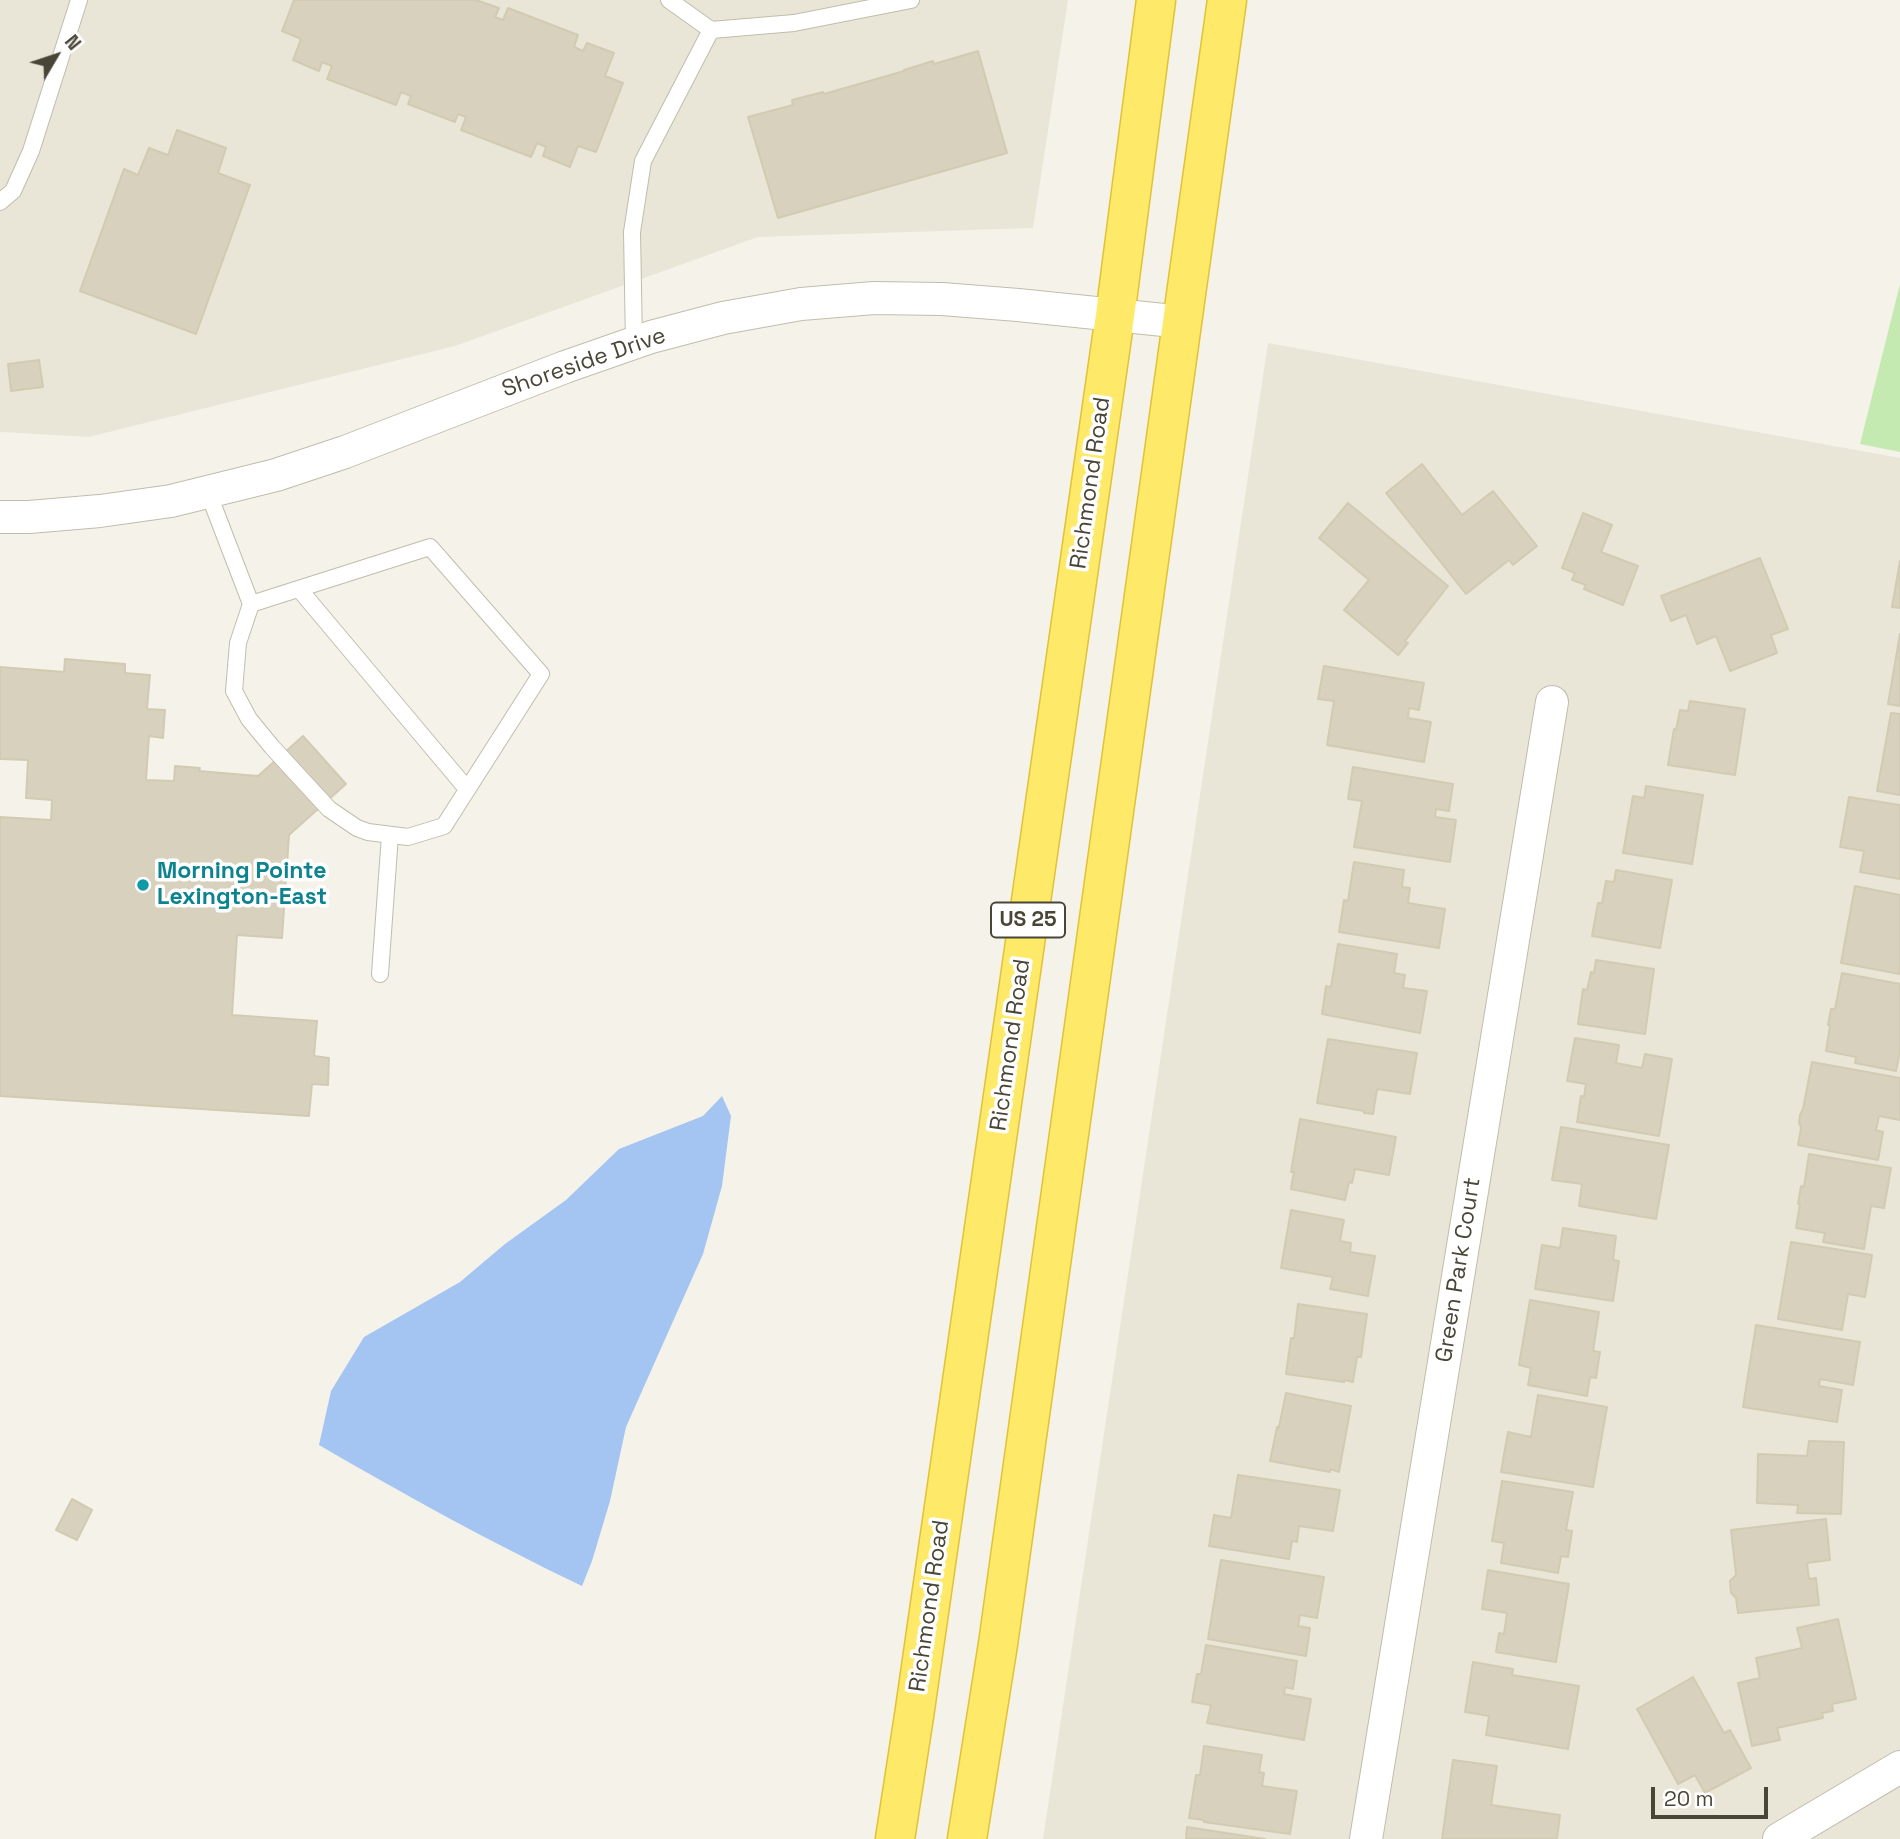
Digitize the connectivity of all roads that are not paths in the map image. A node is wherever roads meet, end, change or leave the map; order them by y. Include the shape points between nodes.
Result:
1 (79, 0) edge
2 (669, 0) edge
3 (911, 0) edge
4 (1157, 0) edge
5 (1227, 0) edge
6 (711, 30) junction
7 (0, 202) edge
8 (1115, 316) junction
9 (1183, 322) junction
10 (634, 343) junction
11 (208, 492) junction
12 (0, 517) edge
13 (299, 589) junction
14 (251, 604) junction
15 (1552, 702) dead end
16 (467, 789) junction
17 (390, 835) junction
18 (380, 974) dead end
19 (1900, 1767) edge
20 (895, 1839) edge
21 (967, 1839) edge
22 (1366, 1839) edge
23 (1779, 1839) edge

1 - 7 lane via 31,152 13,191
2 - 6 lane
3 - 6 lane via 794,23
4 - 8 highway, Richmond Road / US 25
5 - 9 highway, US 25
6 - 10 lane via 643,161 632,232
8 - 9 street, Shoreside Drive
8 - 10 street, Shoreside Drive via 942,299 874,298 802,304 723,318
8 - 20 highway, Richmond Road / US 25
9 - 21 highway, US 25
10 - 11 street, Shoreside Drive via 345,452
11 - 12 street, Shoreside Drive via 100,511
11 - 14 lane
13 - 14 lane
13 - 16 lane
13 - 16 lane via 430,547 541,674
14 - 17 lane via 238,643 234,691 249,719 329,809 357,828
15 - 22 street, Green Park Court
16 - 17 lane via 444,826 408,837
17 - 18 lane
19 - 23 street

